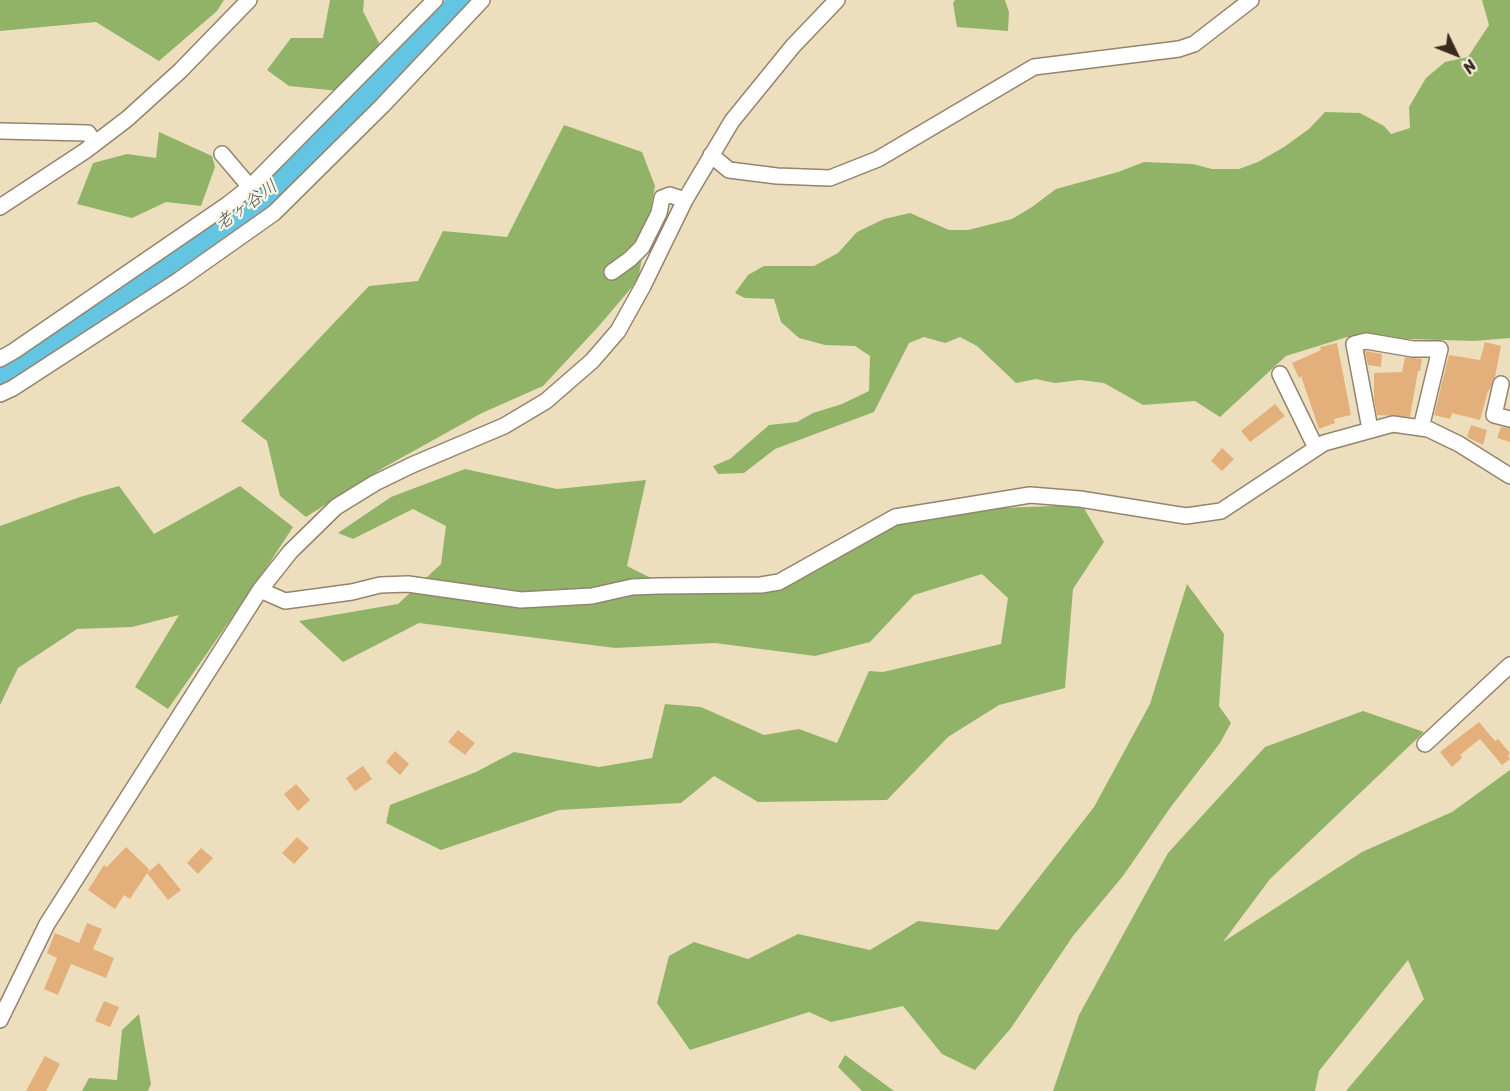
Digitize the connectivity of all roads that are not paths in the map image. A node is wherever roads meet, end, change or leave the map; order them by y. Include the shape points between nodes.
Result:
1 (249, 0) edge
2 (435, 0) edge
3 (482, 0) edge
4 (837, 0) edge
5 (1251, 0) edge
6 (0, 131) edge
7 (95, 143) junction
8 (222, 154) dead end
9 (711, 154) junction
10 (250, 188) junction
11 (685, 200) junction
12 (0, 207) edge
13 (612, 272) dead end
14 (0, 359) edge
15 (1280, 374) dead end
16 (1501, 384) dead end
17 (0, 394) edge
18 (1510, 419) edge
19 (1421, 428) junction
20 (1370, 429) junction
21 (1316, 448) junction
22 (1510, 476) edge
23 (260, 590) junction
24 (1510, 665) edge
25 (1425, 744) dead end
26 (0, 1020) edge

1 - 7 street via 180,71
2 - 10 street
3 - 17 street via 274,213 179,280
4 - 9 street via 793,46 732,121
5 - 9 street via 1194,44 1179,50 1034,67 878,159 830,178 729,170
6 - 7 street via 88,133
7 - 12 street
8 - 10 street
9 - 11 street
10 - 14 street
11 - 13 street via 670,195 662,198 642,247
11 - 23 street via 618,331 592,362 546,401 504,426 402,469 336,507 290,552
15 - 21 street
16 - 18 street via 1494,415
19 - 20 street via 1393,424
19 - 20 street via 1440,349 1366,341 1354,344
19 - 22 street via 1459,444
20 - 21 street
21 - 23 street via 1221,511 1186,516 1030,495 896,518 779,582 761,585 632,587 592,596 521,600 408,584 285,601
23 - 26 street via 47,924
24 - 25 street

